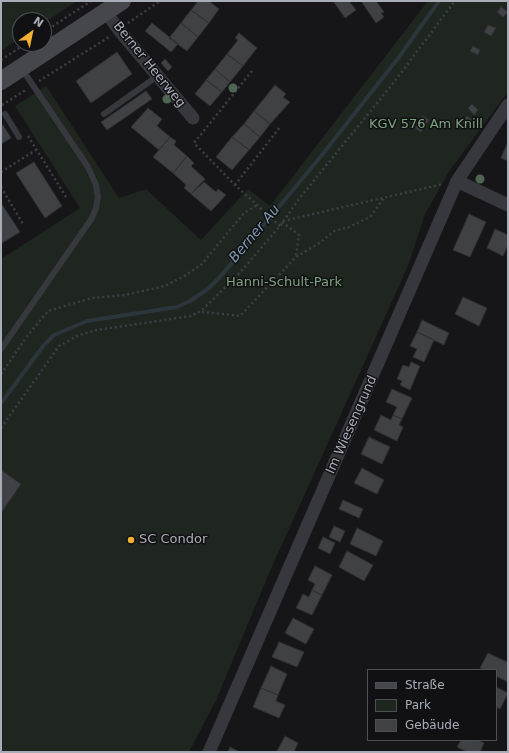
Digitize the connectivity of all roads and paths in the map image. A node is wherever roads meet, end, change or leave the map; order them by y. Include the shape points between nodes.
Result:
1 (91, 1) edge
2 (122, 1) edge
3 (160, 1) edge
4 (455, 1) edge
5 (106, 12) junction
6 (52, 27) edge
7 (123, 27) dead end
8 (113, 34) dead end
9 (13, 52) edge
10 (1, 60) edge
11 (22, 68) junction
12 (252, 71) dead end
13 (159, 75) junction
14 (1, 81) edge
15 (33, 85) junction
16 (8, 102) junction
17 (508, 105) edge
18 (1, 106) edge
19 (10, 107) dead end
20 (5, 114) dead end
21 (104, 114) dead end
22 (193, 118) dead end
23 (280, 127) dead end
24 (25, 131) dead end
25 (19, 137) dead end
26 (36, 150) junction
27 (1, 172) edge
28 (457, 181) junction
29 (235, 185) junction
30 (1, 187) edge
31 (66, 197) dead end
32 (385, 197) junction
33 (257, 205) junction
34 (508, 205) edge
35 (282, 221) junction
36 (23, 224) dead end
37 (280, 226) junction
38 (296, 257) junction
39 (201, 311) junction
40 (1, 349) edge
41 (1, 374) edge
42 (1, 428) edge
43 (209, 752) edge

1 - 6 path
2 - 5 main road, Berner Heerweg
3 - 7 path
4 - 35 path via 395,81
5 - 11 main road, Berner Heerweg
5 - 13 street, Berner Heerweg
8 - 15 path
9 - 10 path
11 - 14 main road, Berner Heerweg
11 - 15 lane
12 - 29 path via 194,143
13 - 21 lane
13 - 22 street, Berner Heerweg
15 - 16 path
15 - 40 lane via 88,167 98,197 92,218
16 - 18 path
16 - 19 path
17 - 28 street, Im Wiesengrund
20 - 25 lane
23 - 29 path
24 - 26 path
26 - 27 path
26 - 31 path
28 - 32 path
28 - 34 street
28 - 43 street, Im Wiesengrund
29 - 33 path
30 - 36 path
32 - 35 path
32 - 38 path via 370,217 334,231
33 - 37 path
33 - 41 path via 244,214 202,264 165,286 125,295 92,298 48,312 28,335
35 - 37 path
35 - 38 path via 299,235
37 - 39 path via 236,277
38 - 39 path via 240,316
39 - 42 path via 191,316 97,330 79,335 59,346

